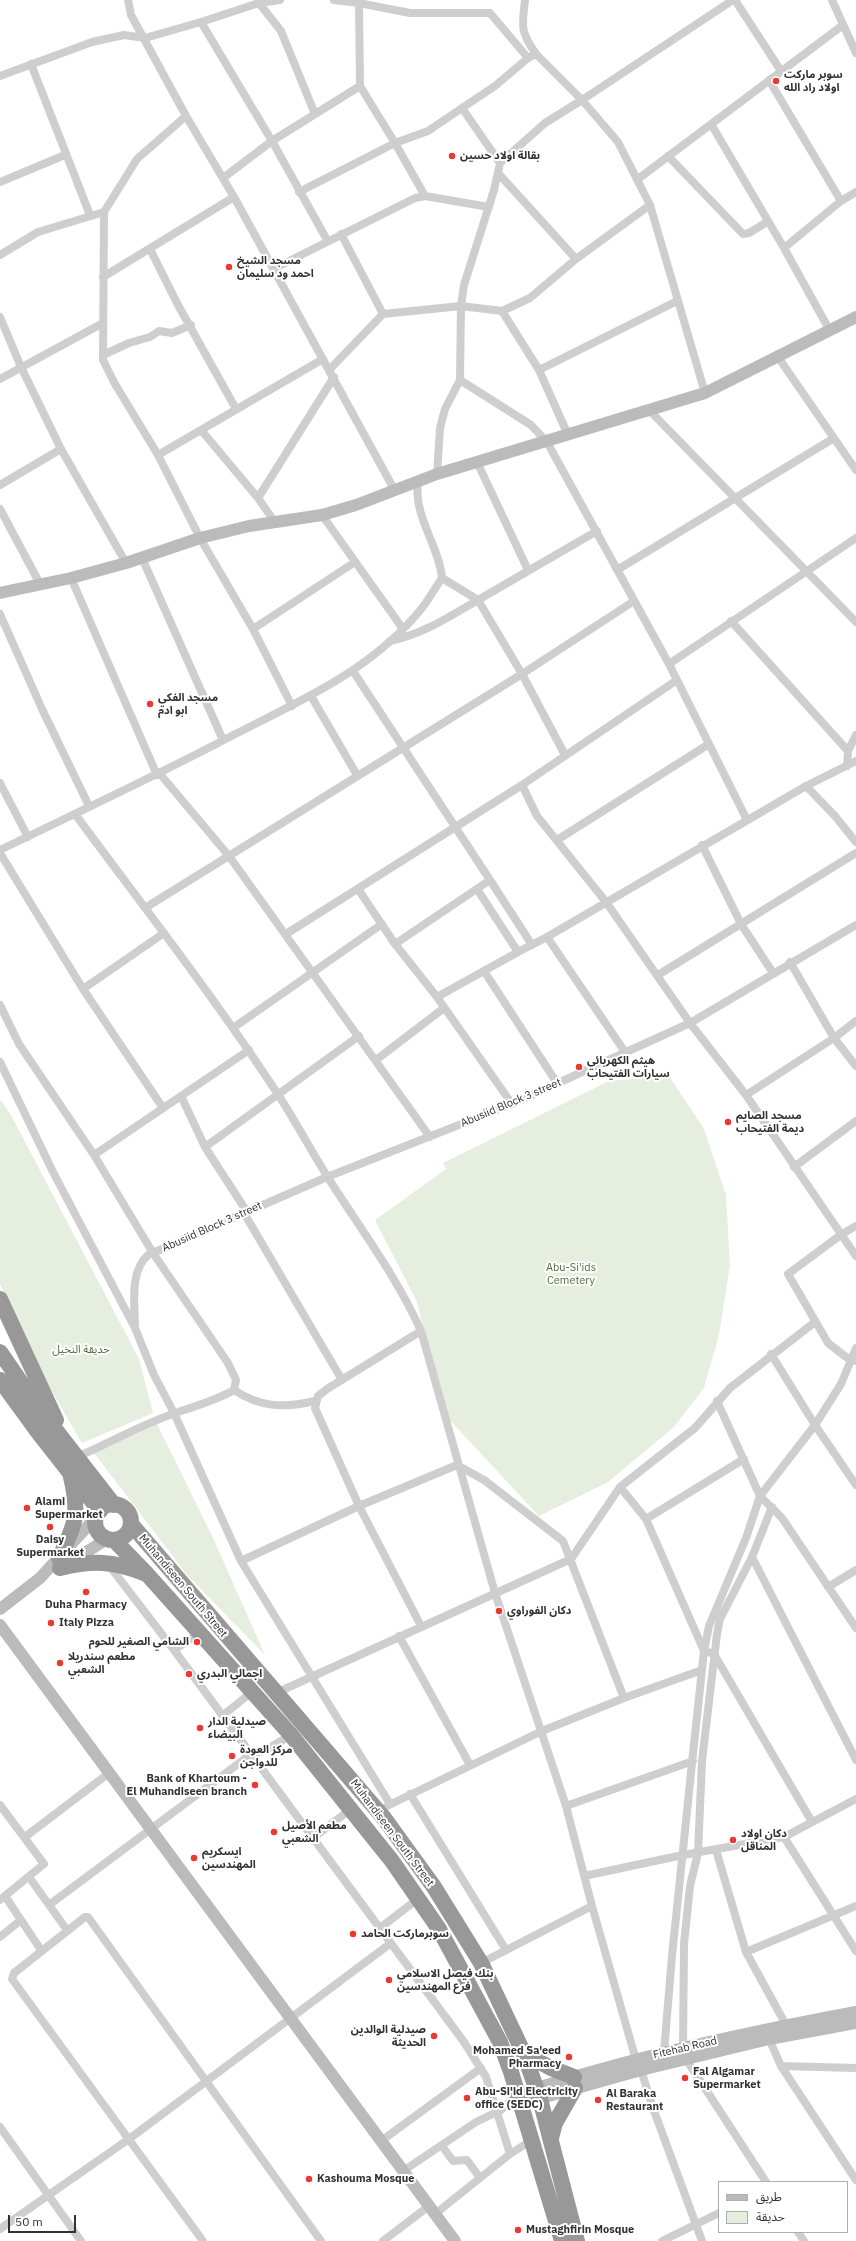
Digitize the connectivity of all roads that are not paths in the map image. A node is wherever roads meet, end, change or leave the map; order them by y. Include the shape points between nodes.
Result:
1 (128, 0) edge
2 (280, 0) edge
3 (334, 0) edge
4 (525, 0) edge
5 (832, 0) edge
6 (731, 1) edge
7 (258, 3) junction
8 (359, 3) junction
9 (200, 22) junction
10 (843, 25) junction
11 (145, 38) junction
12 (856, 53) edge
13 (536, 54) junction
14 (528, 58) junction
15 (31, 64) junction
16 (782, 71) junction
17 (0, 76) edge
18 (769, 80) junction
19 (360, 86) junction
20 (582, 100) junction
21 (462, 108) junction
22 (315, 114) junction
23 (186, 116) junction
24 (711, 124) junction
25 (272, 141) junction
26 (395, 143) junction
27 (65, 155) junction
28 (668, 156) junction
29 (500, 163) junction
30 (498, 173) junction
31 (223, 178) junction
32 (638, 179) junction
33 (0, 182) edge
34 (300, 192) junction
35 (856, 192) edge
36 (425, 196) junction
37 (234, 197) junction
38 (841, 201) junction
39 (650, 205) junction
40 (488, 207) junction
41 (104, 212) junction
42 (90, 215) junction
43 (767, 222) junction
44 (341, 234) junction
45 (327, 240) junction
46 (784, 248) junction
47 (150, 249) junction
48 (0, 255) edge
49 (576, 259) junction
50 (273, 269) junction
51 (103, 278) junction
52 (677, 300) junction
53 (461, 306) junction
54 (502, 311) junction
55 (383, 314) junction
56 (0, 317) edge
57 (855, 319) edge
58 (103, 323) junction
59 (191, 325) junction
60 (830, 331) junction
61 (103, 355) junction
62 (778, 357) junction
63 (323, 359) junction
64 (21, 367) junction
65 (329, 370) junction
66 (539, 370) junction
67 (334, 377) junction
68 (0, 380) edge
69 (460, 380) junction
70 (705, 393) junction
71 (236, 409) junction
72 (649, 410) junction
73 (201, 430) junction
74 (568, 435) junction
75 (834, 438) junction
76 (546, 442) junction
77 (61, 449) junction
78 (158, 455) junction
79 (477, 462) junction
80 (856, 470) edge
81 (437, 474) junction
82 (418, 482) junction
83 (0, 485) edge
84 (395, 490) junction
85 (258, 498) junction
86 (735, 498) junction
87 (0, 509) edge
88 (322, 514) junction
89 (274, 521) junction
90 (596, 531) junction
91 (200, 538) junction
92 (856, 538) edge
93 (142, 558) junction
94 (356, 562) junction
95 (126, 563) junction
96 (528, 570) junction
97 (617, 570) junction
98 (807, 571) junction
99 (72, 578) junction
100 (442, 578) junction
101 (40, 584) junction
102 (0, 593) edge
103 (478, 600) junction
104 (634, 601) junction
105 (0, 614) edge
106 (731, 621) junction
107 (856, 622) edge
108 (403, 629) junction
109 (253, 630) junction
110 (390, 641) junction
111 (669, 664) junction
112 (353, 671) junction
113 (522, 674) junction
114 (677, 680) junction
115 (310, 696) junction
116 (292, 706) junction
117 (856, 735) edge
118 (223, 740) junction
119 (709, 744) junction
120 (404, 747) junction
121 (848, 751) junction
122 (565, 755) junction
123 (856, 761) edge
124 (847, 766) junction
125 (158, 774) junction
126 (357, 775) junction
127 (0, 783) edge
128 (522, 785) junction
129 (806, 786) junction
130 (89, 806) junction
131 (75, 814) junction
132 (747, 820) junction
133 (456, 828) junction
134 (28, 837) junction
135 (557, 840) junction
136 (856, 842) edge
137 (702, 845) junction
138 (0, 852) edge
139 (856, 853) edge
140 (229, 856) junction
141 (490, 880) junction
142 (358, 889) junction
143 (477, 889) junction
144 (606, 902) junction
145 (145, 908) junction
146 (382, 924) junction
147 (741, 924) junction
148 (856, 925) edge
149 (164, 933) junction
150 (286, 934) junction
151 (547, 937) junction
152 (395, 944) junction
153 (532, 945) junction
154 (518, 952) junction
155 (790, 962) junction
156 (484, 971) junction
157 (314, 972) junction
158 (773, 973) junction
159 (658, 975) junction
160 (83, 989) junction
161 (437, 997) junction
162 (0, 1005) edge
163 (444, 1008) junction
164 (856, 1021) edge
165 (690, 1023) junction
166 (233, 1028) junction
167 (359, 1036) junction
168 (834, 1038) junction
169 (248, 1050) junction
170 (625, 1052) junction
171 (376, 1060) junction
172 (0, 1062) edge
173 (856, 1066) edge
174 (557, 1083) junction
175 (278, 1094) junction
176 (746, 1095) junction
177 (181, 1096) junction
178 (512, 1104) junction
179 (163, 1108) junction
180 (856, 1121) edge
181 (430, 1137) junction
182 (205, 1147) junction
183 (94, 1155) junction
184 (794, 1167) junction
185 (327, 1176) junction
186 (246, 1212) junction
187 (856, 1226) edge
188 (842, 1234) junction
189 (153, 1253) junction
190 (856, 1256) edge
191 (0, 1299) edge
192 (815, 1322) junction
193 (135, 1328) junction
194 (421, 1331) junction
195 (856, 1348) edge
196 (0, 1352) edge
197 (771, 1354) junction
198 (854, 1360) edge
199 (0, 1380) edge
200 (342, 1380) junction
201 (234, 1390) junction
202 (315, 1401) junction
203 (717, 1401) junction
204 (174, 1413) junction
205 (815, 1425) junction
206 (64, 1442) junction
207 (77, 1458) junction
208 (744, 1459) junction
209 (457, 1465) junction
210 (70, 1473) junction
211 (856, 1485) edge
212 (620, 1487) junction
213 (760, 1496) junction
214 (359, 1506) junction
215 (772, 1507) junction
216 (104, 1511) junction
217 (646, 1519) junction
218 (131, 1524) junction
219 (110, 1539) junction
220 (752, 1557) junction
221 (571, 1559) junction
222 (241, 1561) junction
223 (106, 1562) junction
224 (59, 1563) junction
225 (856, 1570) edge
226 (146, 1574) junction
227 (828, 1587) junction
228 (495, 1593) junction
229 (0, 1609) edge
230 (0, 1625) edge
231 (421, 1626) junction
232 (856, 1628) edge
233 (200, 1633) junction
234 (400, 1636) junction
235 (174, 1650) junction
236 (704, 1652) junction
237 (714, 1654) junction
238 (702, 1670) junction
239 (312, 1678) junction
240 (252, 1692) junction
241 (276, 1693) junction
242 (624, 1698) junction
243 (222, 1716) junction
244 (542, 1731) junction
245 (291, 1735) junction
246 (250, 1755) junction
247 (856, 1760) edge
248 (693, 1761) junction
249 (470, 1765) junction
250 (109, 1773) junction
251 (348, 1775) junction
252 (334, 1787) junction
253 (410, 1794) junction
254 (856, 1799) edge
255 (0, 1805) edge
256 (566, 1806) junction
257 (384, 1808) junction
258 (351, 1809) junction
259 (812, 1822) junction
260 (686, 1825) junction
261 (698, 1826) junction
262 (151, 1830) junction
263 (25, 1837) junction
264 (784, 1837) junction
265 (313, 1838) junction
266 (716, 1850) junction
267 (698, 1853) junction
268 (683, 1855) junction
269 (584, 1876) junction
270 (29, 1877) junction
271 (3, 1898) edge
272 (419, 1898) junction
273 (49, 1905) junction
274 (592, 1906) junction
275 (856, 1906) edge
276 (833, 1917) junction
277 (21, 1920) junction
278 (380, 1928) junction
279 (67, 1930) junction
280 (0, 1937) edge
281 (391, 1943) junction
282 (41, 1950) junction
283 (506, 1950) junction
284 (856, 1951) edge
285 (746, 1952) junction
286 (481, 1963) junction
287 (671, 1970) junction
288 (683, 1970) junction
289 (856, 2012) edge
290 (289, 2018) junction
291 (856, 2023) edge
292 (786, 2025) junction
293 (769, 2039) junction
294 (664, 2052) junction
295 (684, 2053) junction
296 (524, 2054) junction
297 (639, 2065) junction
298 (780, 2066) junction
299 (480, 2068) junction
300 (856, 2068) edge
301 (205, 2081) junction
302 (574, 2082) junction
303 (539, 2093) junction
304 (516, 2101) junction
305 (498, 2112) junction
306 (0, 2127) edge
307 (129, 2139) junction
308 (532, 2140) junction
309 (551, 2140) junction
310 (381, 2141) junction
311 (442, 2146) junction
312 (510, 2154) junction
313 (403, 2171) junction
314 (480, 2178) junction
315 (856, 2180) edge
316 (765, 2181) edge
317 (48, 2195) junction
318 (432, 2210) junction
319 (718, 2214) edge
320 (695, 2225) junction
321 (0, 2229) edge
322 (81, 2241) edge
323 (203, 2241) edge
324 (321, 2241) edge
325 (383, 2241) edge
326 (455, 2241) edge
327 (562, 2241) edge
328 (576, 2241) edge
329 (662, 2241) edge
330 (702, 2241) edge

1 - 11 street via 131,15
2 - 7 street
3 - 8 street
4 - 13 street via 522,28 525,38
5 - 10 street
6 - 16 street
6 - 20 street
7 - 9 street
7 - 22 street via 281,31
8 - 14 street via 410,13 490,12
8 - 19 street
9 - 11 street
9 - 25 street
10 - 12 street
10 - 16 street
11 - 15 street via 112,36
11 - 23 street
13 - 14 street
13 - 20 street
14 - 21 street via 495,86
15 - 17 street
15 - 27 street
16 - 18 street
18 - 24 street
18 - 38 street
19 - 22 street
19 - 26 street
20 - 29 street via 545,123
20 - 32 street via 618,142
21 - 26 street via 428,131
21 - 29 street
22 - 25 street
23 - 31 street
23 - 41 street via 137,159
24 - 28 street
24 - 43 street
25 - 31 street
25 - 34 street
26 - 34 street
26 - 36 street
27 - 33 street
27 - 42 street
28 - 32 street
28 - 43 street via 743,234
29 - 30 street
30 - 40 street
30 - 49 street
31 - 37 street
32 - 39 street
34 - 45 street
35 - 38 street
36 - 40 street
36 - 44 street via 415,198
37 - 47 street
37 - 50 street
38 - 46 street
39 - 49 street
39 - 52 street
40 - 53 street via 464,285
41 - 42 street
41 - 51 street
42 - 48 street via 38,232
43 - 46 street
44 - 45 street
44 - 55 street
45 - 50 street
46 - 60 street
47 - 51 street
47 - 59 street
49 - 54 street via 530,298
50 - 63 street
51 - 58 street
52 - 66 street
52 - 70 street
53 - 54 street
53 - 55 street
53 - 69 street
54 - 66 street
55 - 65 street
56 - 64 street
57 - 60 street
58 - 61 street
58 - 64 street
59 - 61 street via 172,333 159,331
59 - 71 street
60 - 62 street
61 - 78 street via 104,364 115,384
62 - 70 street
62 - 75 street
63 - 65 street
63 - 71 street
64 - 68 street
64 - 77 street
65 - 67 street
66 - 74 street
67 - 84 street
67 - 85 street
69 - 76 street via 531,425
69 - 81 street via 445,409 440,428
70 - 72 street
71 - 73 street
72 - 74 street
72 - 86 street
73 - 78 street
73 - 85 street
74 - 76 street
75 - 80 street
75 - 86 street
76 - 79 street
76 - 90 street
77 - 83 street
77 - 95 street
78 - 91 street
79 - 81 street
79 - 96 street
81 - 82 street
82 - 84 street
82 - 100 street via 418,502 423,522 440,562
84 - 88 street
85 - 89 street
86 - 97 street
86 - 98 street
87 - 101 street
88 - 89 street
88 - 94 street
89 - 91 street
90 - 96 street
90 - 97 street
91 - 93 street
91 - 109 street
92 - 98 street
93 - 95 street
93 - 118 street
94 - 108 street
94 - 109 street
95 - 99 street
96 - 103 street
97 - 104 street
98 - 106 street
98 - 107 street
99 - 101 street
99 - 125 street
100 - 103 street
100 - 108 street via 422,608
101 - 102 street
103 - 110 street via 413,636
103 - 113 street
104 - 111 street
104 - 113 street
105 - 130 street
106 - 111 street
106 - 121 street
108 - 110 street
109 - 116 street
110 - 112 street
111 - 114 street
112 - 115 street
112 - 120 street
113 - 120 street
113 - 122 street
114 - 119 street
114 - 122 street
115 - 116 street
115 - 126 street
116 - 118 street
117 - 121 street
118 - 125 street
119 - 132 street
119 - 135 street
120 - 126 street
120 - 133 street
121 - 124 street
122 - 128 street
123 - 124 street
124 - 129 street
125 - 130 street
125 - 140 street
126 - 140 street
127 - 134 street
128 - 133 street
128 - 135 street via 537,816
129 - 132 street
129 - 136 street
130 - 131 street
131 - 134 street
131 - 145 street
132 - 137 street
133 - 141 street
133 - 142 street
134 - 138 street
135 - 144 street
137 - 144 street
137 - 147 street
138 - 160 street
139 - 147 street
140 - 145 street
140 - 150 street
141 - 143 street
141 - 153 street
142 - 146 street
142 - 150 street
143 - 152 street
143 - 154 street
144 - 151 street
144 - 159 street
145 - 149 street
146 - 152 street
146 - 157 street
147 - 158 street
147 - 159 street
148 - 155 street, Abusiid Block 3 street
149 - 160 street
149 - 166 street
150 - 157 street
151 - 153 street
151 - 170 street
152 - 161 street
153 - 154 street
154 - 156 street
155 - 158 street, Abusiid Block 3 street
155 - 168 street
156 - 161 street
156 - 174 street
157 - 166 street
157 - 167 street
158 - 165 street, Abusiid Block 3 street
159 - 165 street
160 - 179 street
161 - 163 street
162 - 183 street via 19,1044
163 - 171 street
163 - 178 street
164 - 168 street
165 - 170 street, Abusiid Block 3 street
165 - 176 street
166 - 169 street
167 - 171 street
167 - 175 street
168 - 173 street
168 - 176 street
169 - 175 street
169 - 177 street
170 - 174 street, Abusiid Block 3 street
171 - 181 street
172 - 193 street via 52,1172
174 - 178 street, Abusiid Block 3 street
175 - 182 street
175 - 185 street
176 - 184 street
177 - 179 street
177 - 182 street
178 - 181 street, Abusiid Block 3 street
179 - 183 street
180 - 184 street
181 - 185 street, Abusiid Block 3 street
182 - 186 street
183 - 189 street
184 - 188 street
185 - 186 street, Abusiid Block 3 street
185 - 194 street via 402,1291
186 - 189 street, Abusiid Block 3 street
186 - 200 street
187 - 188 street
188 - 190 street
188 - 192 street via 788,1274
189 - 193 street, Abusiid Block 3 street via 142,1260 137,1270
189 - 201 street via 228,1363 236,1380
191 - 206 highway via 44,1392
192 - 197 street
192 - 198 street via 833,1348
193 - 204 street via 154,1375
194 - 200 street
194 - 209 street
195 - 198 street
196 - 206 highway
197 - 203 street
197 - 205 street
198 - 205 street
199 - 210 highway
200 - 202 street via 318,1396
201 - 202 street via 248,1399 276,1406 296,1406
201 - 204 street via 204,1405
202 - 214 street via 316,1415
203 - 208 street
203 - 212 street via 695,1428
204 - 207 street
204 - 222 street
205 - 211 street
205 - 213 street
206 - 207 highway
207 - 216 highway
208 - 213 street
208 - 217 street
209 - 214 street
209 - 221 street via 484,1480 551,1530 563,1541
209 - 228 street
210 - 216 highway
210 - 224 highway via 75,1490 76,1519
212 - 217 street
212 - 221 street
213 - 215 street
213 - 236 street via 733,1571 712,1618
214 - 222 street
214 - 231 street
215 - 220 street
215 - 227 street
216 - 218 highway via 120,1506 128,1513
216 - 219 highway via 97,1530
216 - 224 street
217 - 236 street
218 - 219 highway via 127,1533
218 - 241 highway, Muhandiseen South Street
219 - 224 street
219 - 226 highway, Muhandiseen South Street
220 - 237 street via 720,1619
220 - 247 street
221 - 228 street
221 - 242 street
222 - 239 street
223 - 224 highway
223 - 226 highway
223 - 235 street
224 - 229 street
225 - 227 street
226 - 233 highway, Muhandiseen South Street
227 - 232 street
228 - 231 street
228 - 244 street
230 - 250 street
231 - 234 street
233 - 235 street
233 - 240 highway, Muhandiseen South Street
234 - 239 street
234 - 249 street
235 - 243 street
236 - 237 street
236 - 238 street
237 - 259 street
237 - 261 street
238 - 242 street
238 - 248 street
239 - 241 street
239 - 257 street
240 - 243 street
240 - 245 highway, Muhandiseen South Street
241 - 251 highway, Muhandiseen South Street
242 - 244 street
243 - 246 street
244 - 249 street
244 - 256 street
245 - 246 street via 266,1750
245 - 252 highway, Muhandiseen South Street
246 - 262 street
246 - 265 street
248 - 256 street
248 - 260 street
249 - 253 street
250 - 262 street
250 - 263 street
251 - 252 highway
251 - 257 highway, Muhandiseen South Street
252 - 258 highway, Muhandiseen South Street
253 - 257 street
253 - 283 street
254 - 259 street
255 - 263 street
256 - 269 street
257 - 286 highway, Muhandiseen South Street
258 - 265 street
258 - 272 highway, Muhandiseen South Street
259 - 264 street
260 - 261 street
260 - 268 street
261 - 267 street
262 - 273 street
262 - 290 street
263 - 270 street via 44,1864
264 - 266 street
264 - 276 street
265 - 278 street
266 - 267 street
266 - 285 street
267 - 268 street
267 - 288 street via 686,1918
268 - 269 street
268 - 287 street
269 - 274 street
270 - 271 street
270 - 273 street
271 - 277 street
272 - 278 street
272 - 304 highway, Muhandiseen South Street via 467,1978 500,2042
273 - 279 street
274 - 283 street
274 - 297 street
275 - 276 street
276 - 284 street
276 - 285 street
277 - 280 street
277 - 282 street
278 - 281 street
279 - 282 street
279 - 301 street via 88,1917
281 - 290 street
281 - 299 street via 452,2024
282 - 307 street via 14,1973 12,1979
283 - 286 street
285 - 292 street
286 - 296 highway, Muhandiseen South Street
287 - 288 street
287 - 294 street
288 - 295 street
289 - 292 street, Fitehab Road
290 - 301 street
290 - 310 street
291 - 293 street, Fitehab Road
292 - 295 street, Fitehab Road
293 - 295 street, Fitehab Road
293 - 298 street
294 - 295 street, Fitehab Road
294 - 297 street, Fitehab Road
295 - 297 street, Fitehab Road
295 - 316 street
296 - 302 highway
296 - 303 highway, Muhandiseen South Street
297 - 302 street, Fitehab Road
297 - 320 street
298 - 300 street
298 - 315 street
299 - 305 street
299 - 310 street
301 - 307 street
301 - 324 street
302 - 303 street, Fitehab Road
302 - 309 highway via 555,2123
303 - 304 street, Fitehab Road
303 - 309 highway, Muhandiseen South Street
304 - 305 street
304 - 308 highway, Muhandiseen South Street
305 - 311 street via 476,2122
305 - 312 street
306 - 317 street
307 - 317 street
307 - 323 street
308 - 312 street
308 - 327 highway, Muhandiseen South Street
309 - 328 highway, Muhandiseen South Street
310 - 313 street
311 - 313 street
311 - 314 street via 453,2161 467,2160
312 - 314 street
313 - 318 street
314 - 318 street
317 - 321 street
317 - 322 street
318 - 325 street
318 - 326 street
319 - 320 street
320 - 329 street
320 - 330 street

